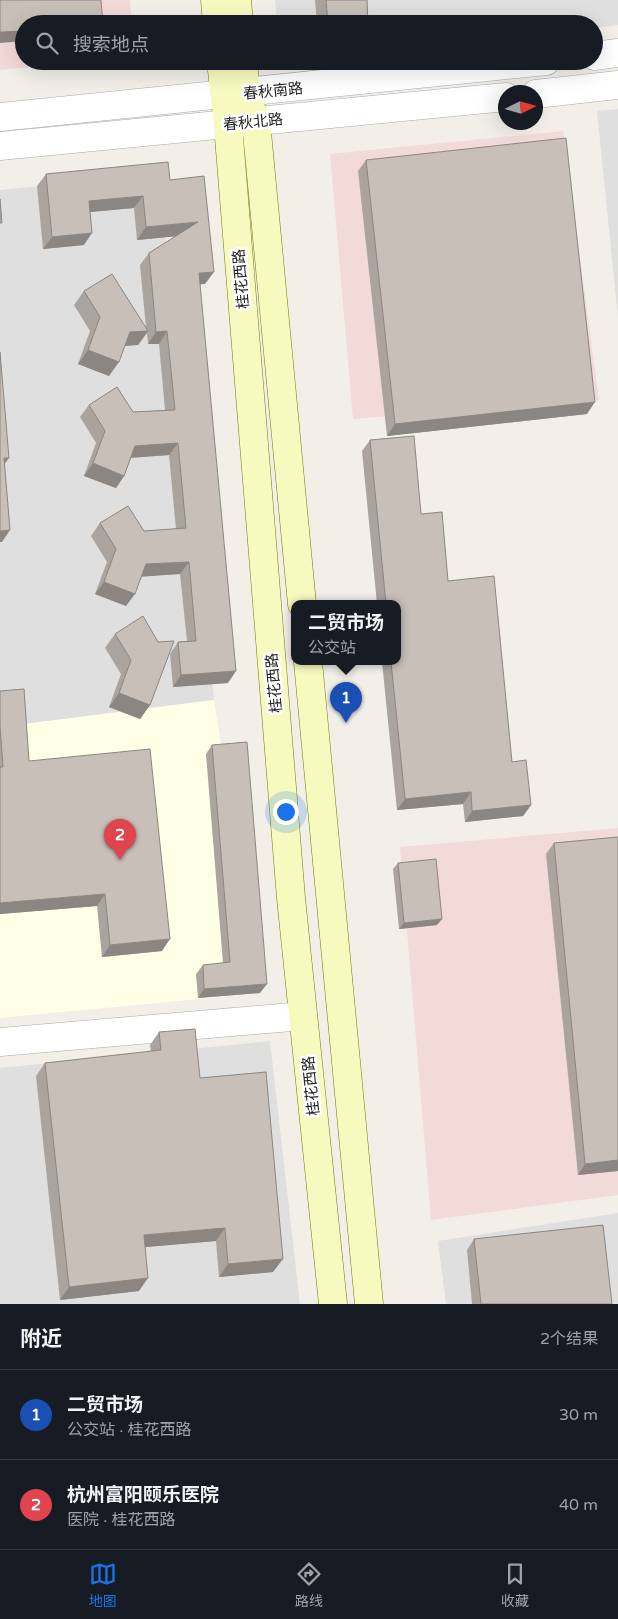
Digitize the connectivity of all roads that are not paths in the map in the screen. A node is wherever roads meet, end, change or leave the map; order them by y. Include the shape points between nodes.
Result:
1 (215, 0) edge
2 (237, 0) edge
3 (216, 15) edge
4 (239, 15) edge
5 (618, 53) edge
6 (603, 55) edge
7 (225, 70) edge
8 (241, 70) edge
9 (464, 70) edge
10 (618, 85) edge
11 (543, 93) edge
12 (236, 95) junction
13 (498, 98) edge
14 (0, 118) edge
15 (256, 122) junction
16 (228, 124) junction
17 (0, 146) edge
18 (302, 600) edge
19 (308, 665) edge
20 (304, 1016) junction
21 (0, 1042) edge
22 (333, 1304) edge
23 (370, 1304) edge

1 - 3 main road
2 - 4 main road
5 - 6 street
7 - 12 main road, 桂花西路
8 - 12 main road, 桂花西路
9 - 12 street, 春秋南路
10 - 11 street
12 - 14 street, 春秋南路
12 - 15 main road, 桂花西路
12 - 16 main road, 桂花西路
13 - 15 street, 春秋北路
15 - 16 street, 春秋北路
15 - 18 main road, 桂花西路
16 - 17 street, 春秋北路
16 - 20 main road, 桂花西路 via 291,898
19 - 23 main road
20 - 21 street
20 - 22 main road, 桂花西路

